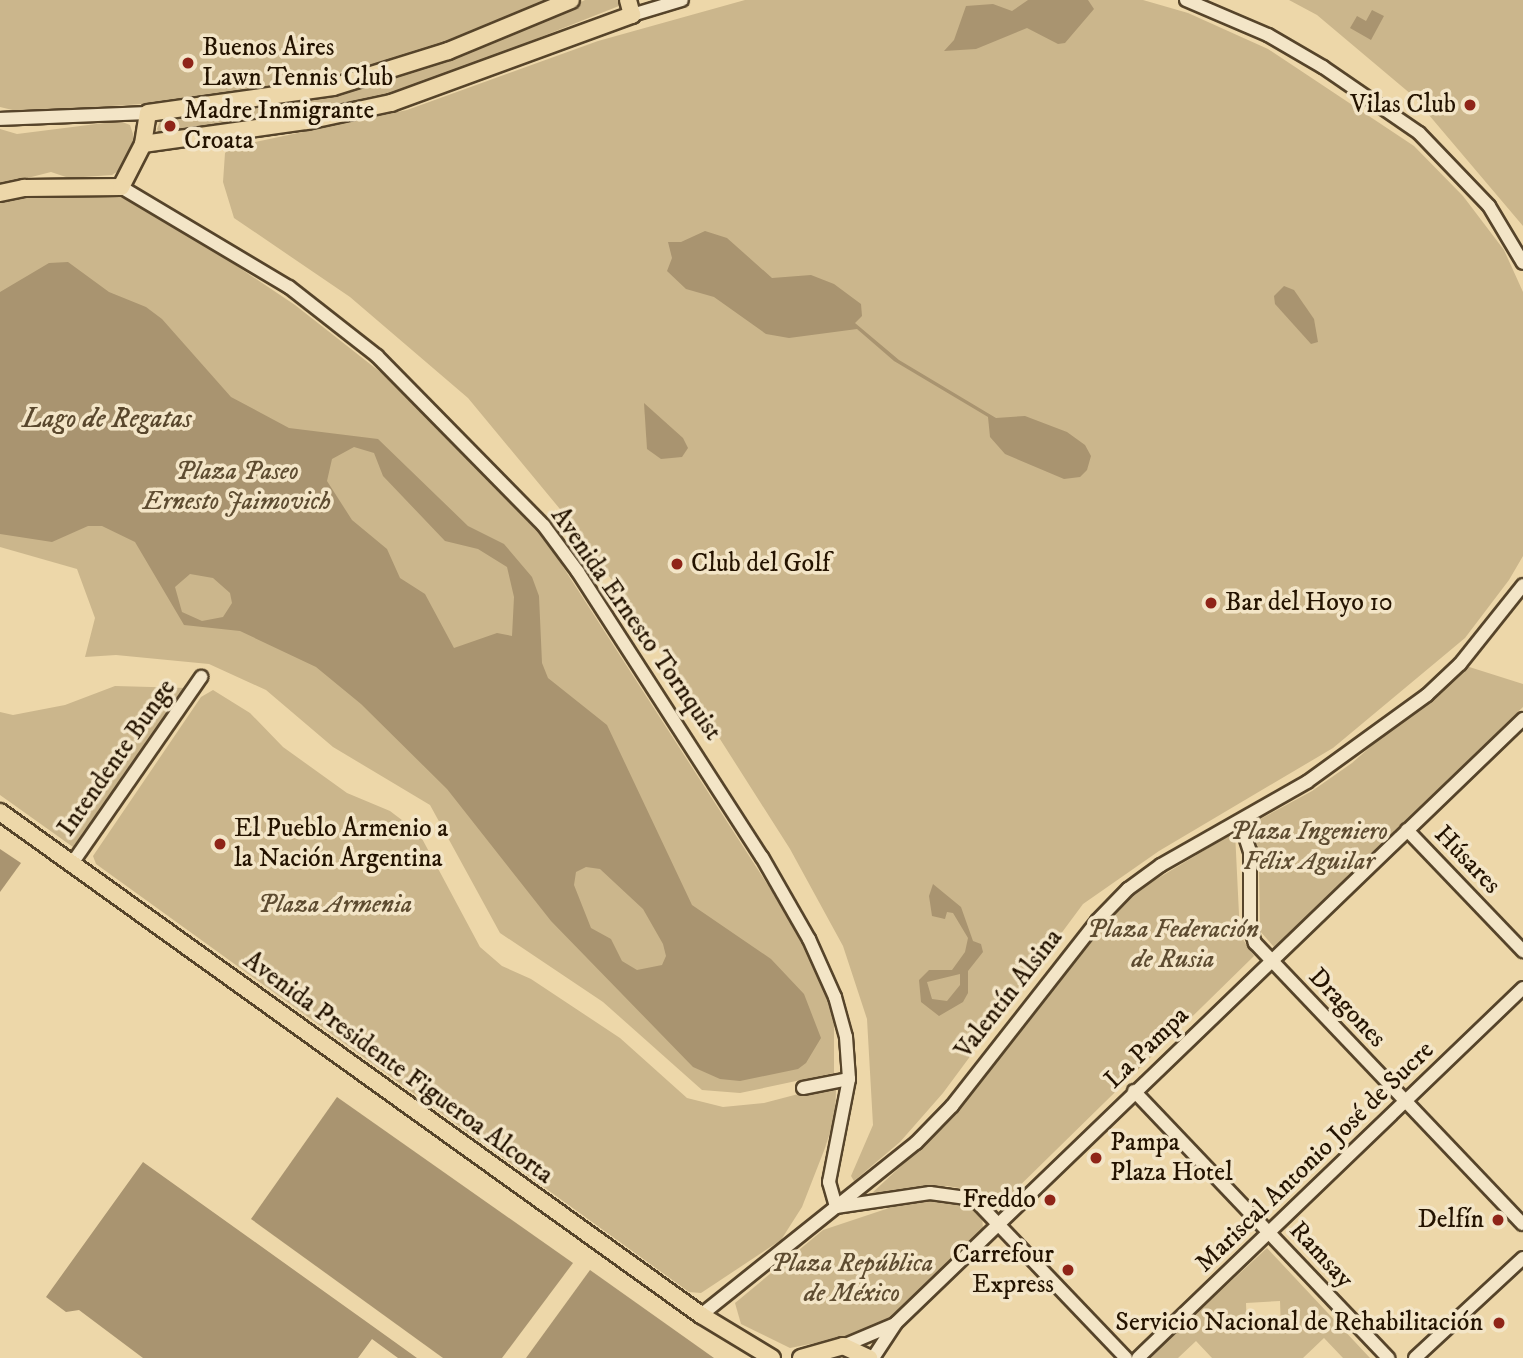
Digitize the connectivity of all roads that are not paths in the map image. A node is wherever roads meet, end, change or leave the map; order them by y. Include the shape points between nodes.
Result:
1 (571, 0) edge
2 (682, 0) edge
3 (1186, 0) edge
4 (630, 7) edge
5 (148, 113) junction
6 (0, 119) edge
7 (143, 144) junction
8 (121, 187) junction
9 (0, 193) edge
10 (1523, 263) edge
11 (1523, 585) edge
12 (201, 677) dead end
13 (1523, 719) edge
14 (0, 812) edge
15 (1240, 821) junction
16 (1407, 830) junction
17 (71, 865) junction
18 (1523, 951) edge
19 (1271, 961) junction
20 (1523, 988) edge
21 (849, 1079) junction
22 (803, 1088) dead end
23 (1134, 1091) junction
24 (1405, 1101) junction
25 (836, 1207) junction
26 (1002, 1224) junction
27 (1523, 1224) edge
28 (1269, 1232) junction
29 (1523, 1258) edge
30 (701, 1315) junction
31 (896, 1323) junction
32 (843, 1346) junction
33 (772, 1358) edge
34 (801, 1358) edge
35 (871, 1358) edge
36 (1126, 1358) edge
37 (1138, 1358) edge
38 (1388, 1358) edge
39 (1415, 1358) edge

1 - 5 main road via 448,51 333,87
2 - 4 street
3 - 10 street via 1323,66 1419,133 1489,206
4 - 7 main road via 391,103 318,119
5 - 6 street
5 - 7 main road
7 - 8 main road
8 - 9 main road via 24,188
8 - 21 street, Avenida Ernesto Tornquist via 289,287 346,331 436,414 544,526 696,750 809,939 842,1018
11 - 15 street, Valentín Alsina via 1469,653 1427,695 1307,782
12 - 17 street, Intendente Bunge
13 - 16 street, La Pampa
14 - 17 main road, Avenida Presidente Figueroa Alcorta
15 - 19 street, Dragones via 1250,851 1251,935
15 - 25 street, Valentín Alsina via 1128,889 1097,921 952,1106 916,1143
16 - 18 street, Húsares
16 - 19 street, La Pampa
17 - 30 main road, Avenida Presidente Figueroa Alcorta
19 - 23 street, La Pampa
19 - 24 street, Dragones
20 - 24 street, Mariscal Antonio José de Sucre
21 - 22 street
21 - 25 street, Avenida Ernesto Tornquist via 829,1182
23 - 26 street, La Pampa
23 - 28 street, Ramsay
24 - 27 street, Dragones
24 - 28 street, Mariscal Antonio José de Sucre
25 - 26 street via 930,1193 955,1194 983,1204
25 - 30 street, Valentín Alsina
26 - 31 street, La Pampa
26 - 36 street
28 - 37 street, Mariscal Antonio José de Sucre
28 - 38 street, Ramsay
29 - 39 street
30 - 33 main road, Avenida Presidente Figueroa Alcorta
31 - 32 street, La Pampa
31 - 35 street, La Pampa
32 - 34 main road
32 - 35 main road

